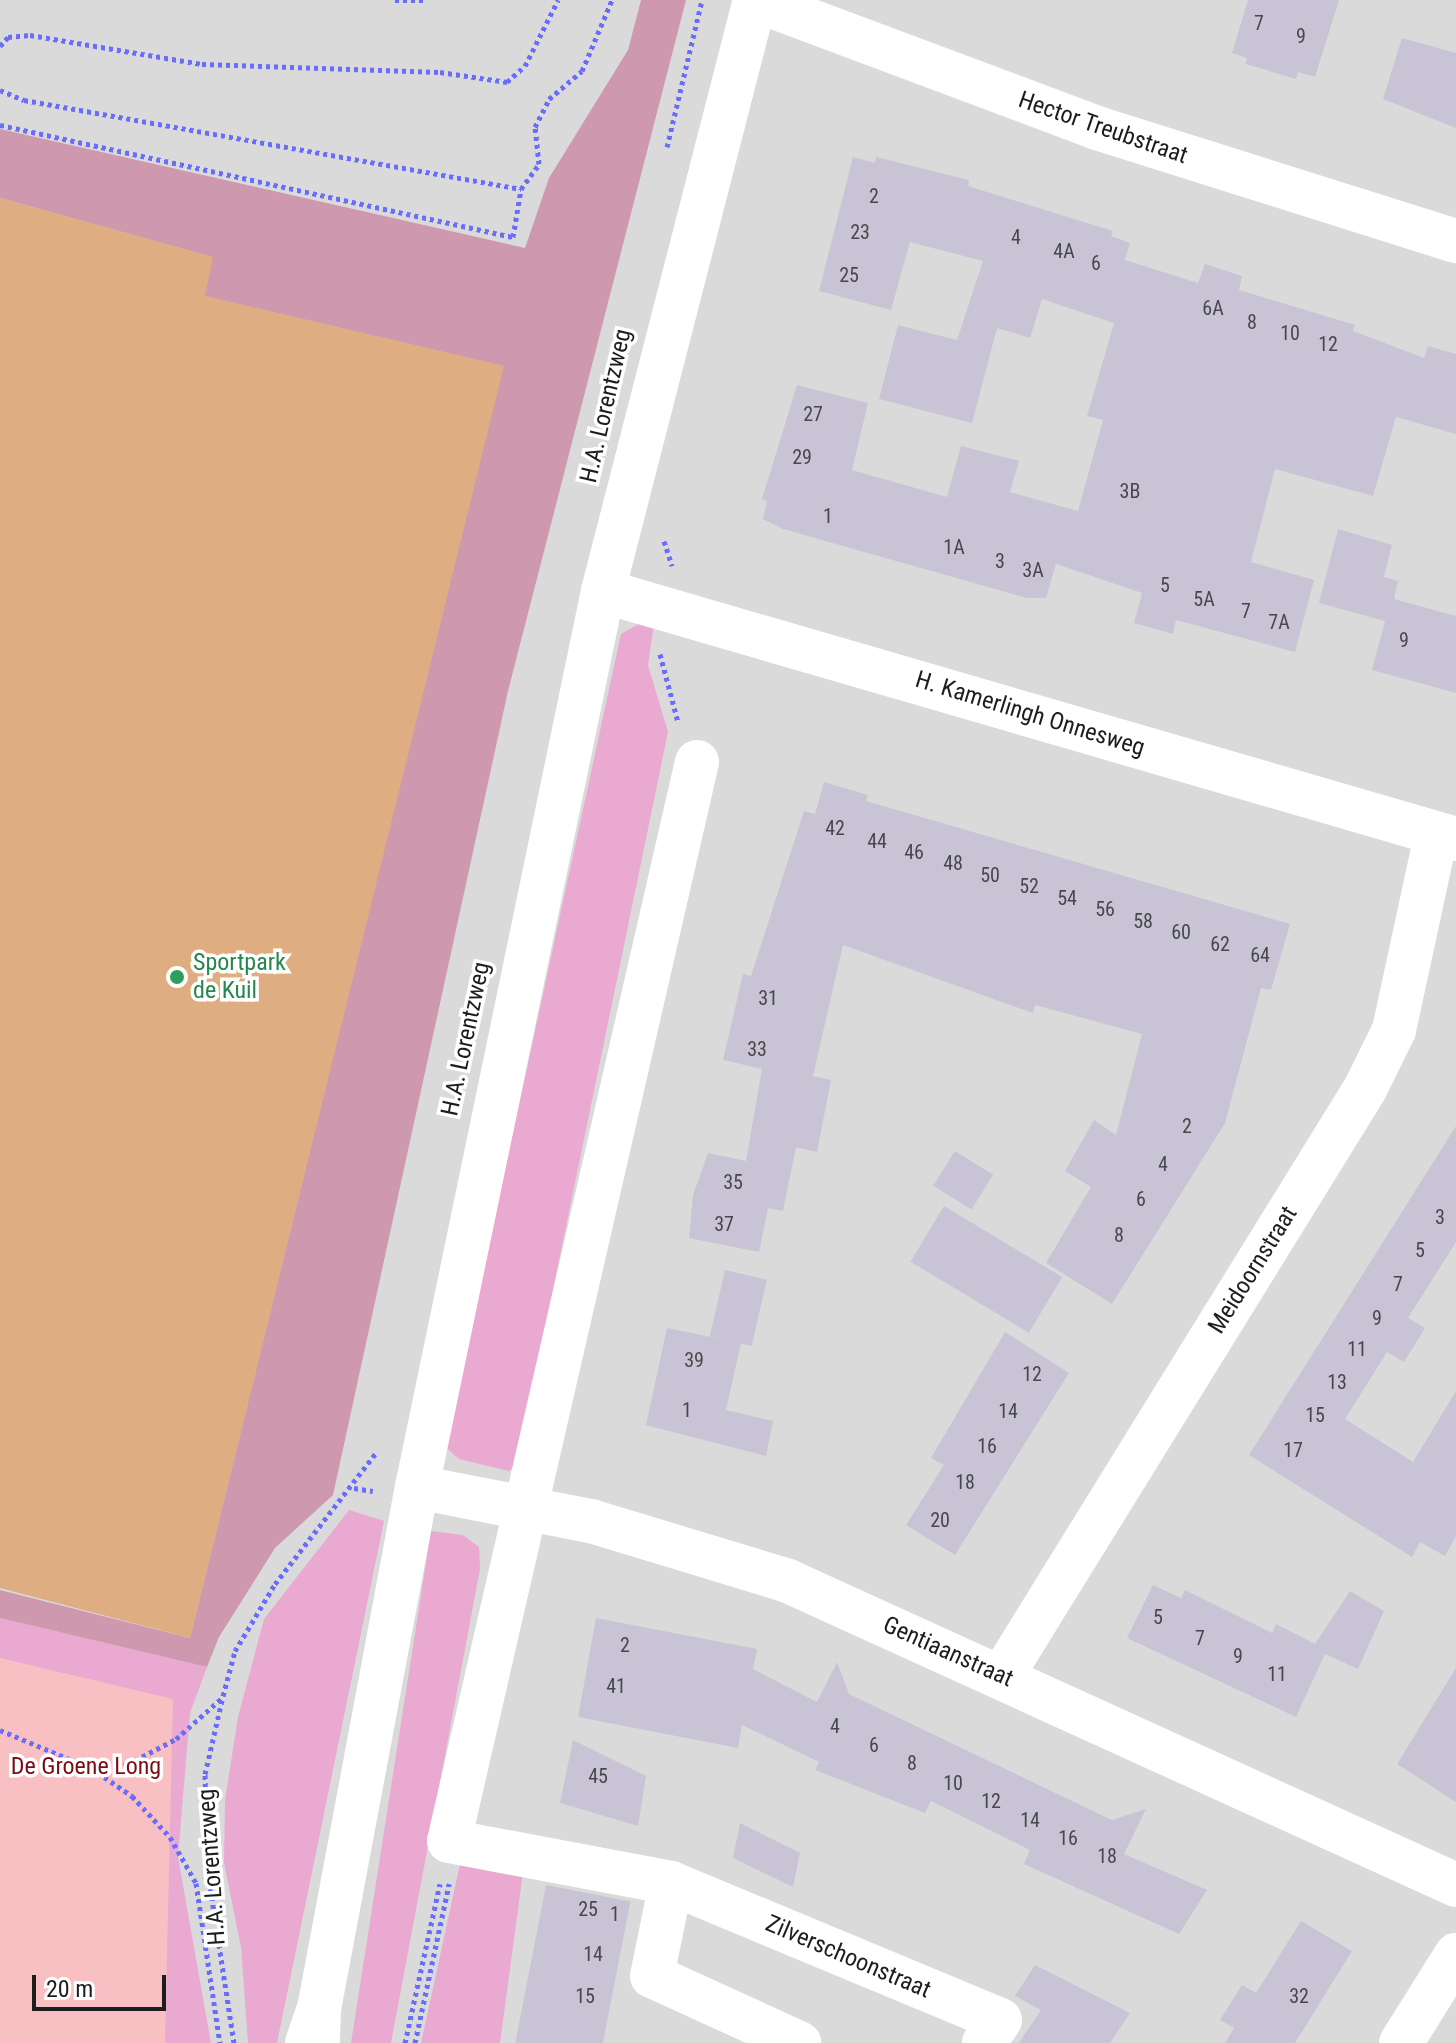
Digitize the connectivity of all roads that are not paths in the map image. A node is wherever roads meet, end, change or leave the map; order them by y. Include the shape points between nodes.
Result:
1 (755, 0) edge
2 (1456, 241) edge
3 (603, 591) junction
4 (697, 762) road end
5 (1446, 837) edge
6 (417, 1487) junction
7 (529, 1507) junction
8 (1002, 1676) junction
9 (671, 1883) junction
10 (1456, 1885) edge
11 (1456, 1955) edge
12 (314, 2032) edge
13 (799, 2043) edge
14 (984, 2043) edge
15 (1401, 2043) edge

1 - 2 street, Hector Treubstraat via 1097,128
1 - 3 street, H.A. Lorentzweg
3 - 5 street, H. Kamerlingh Onnesweg via 669,606
3 - 6 street, H.A. Lorentzweg
4 - 7 street
5 - 8 street, Meidoornstraat via 1394,1030 1365,1089
6 - 7 street, Gentiaanstraat
6 - 12 street, H.A. Lorentzweg
7 - 8 street, Gentiaanstraat via 788,1581
7 - 9 street, Zilverschoonstraat via 453,1842
8 - 10 street, Gentiaanstraat
9 - 13 street via 652,1976
9 - 14 street, Zilverschoonstraat via 1000,2020
11 - 15 street

